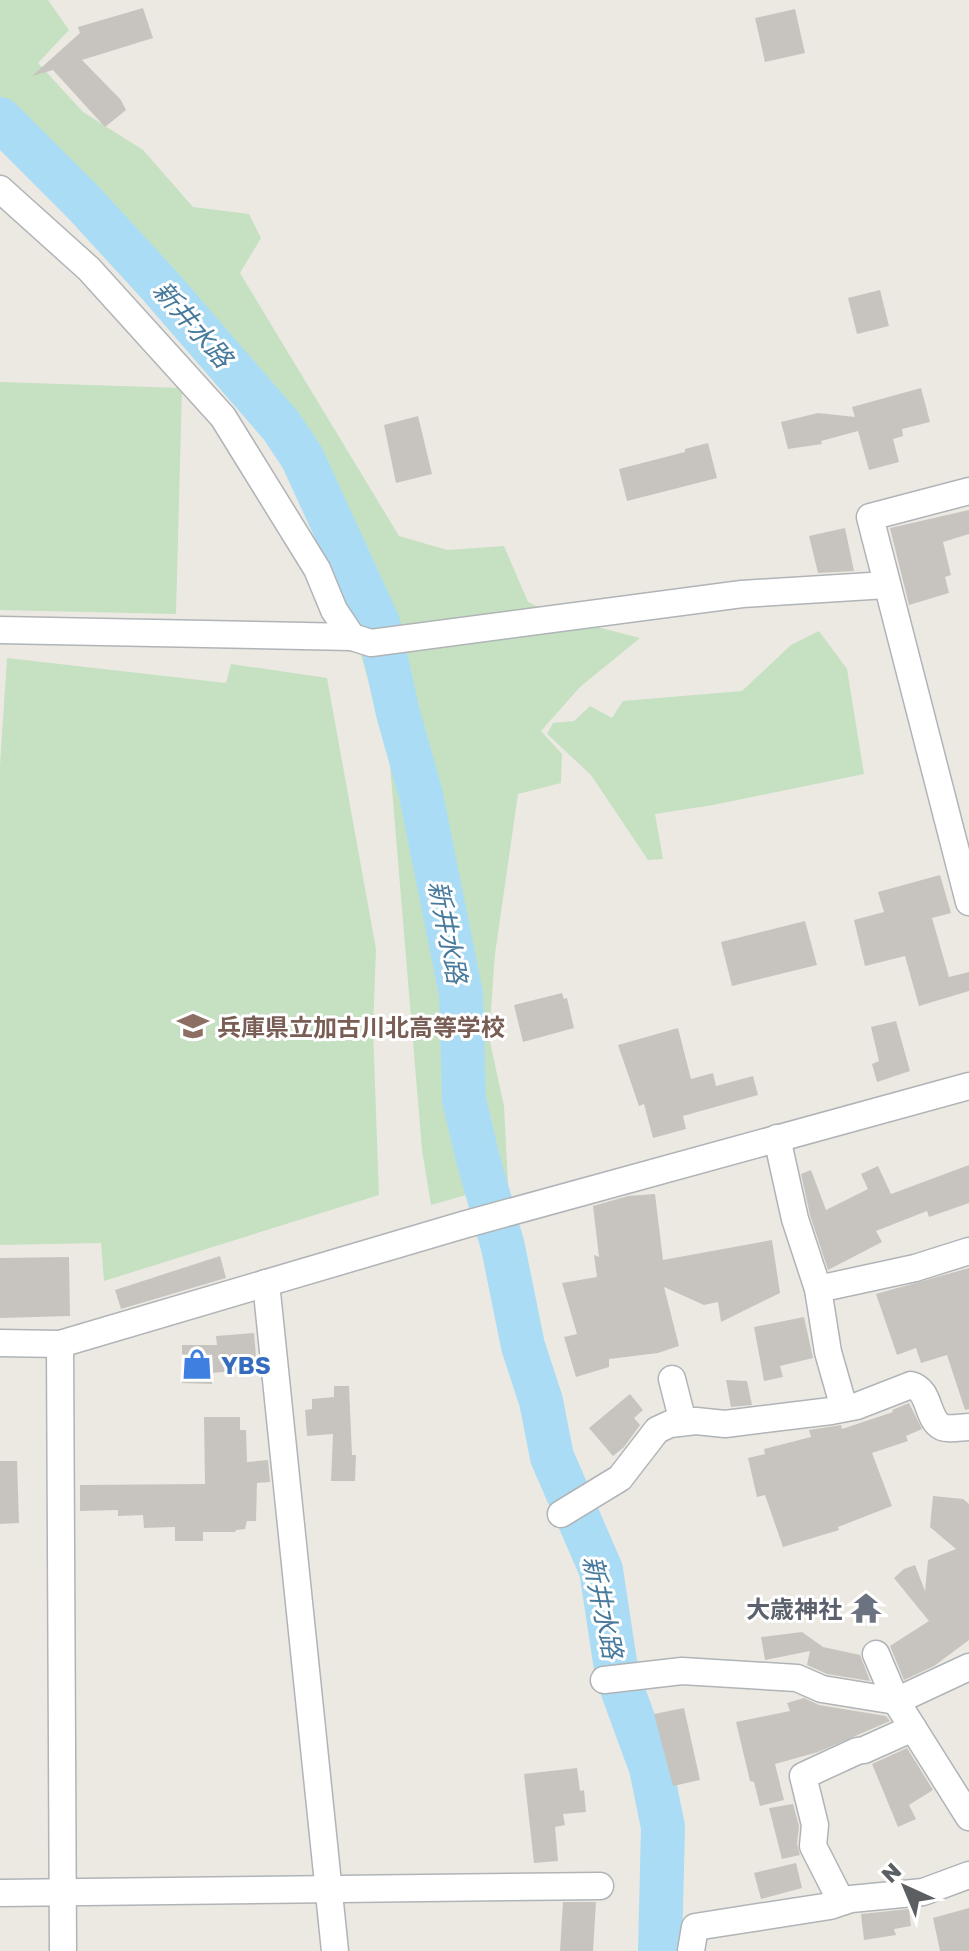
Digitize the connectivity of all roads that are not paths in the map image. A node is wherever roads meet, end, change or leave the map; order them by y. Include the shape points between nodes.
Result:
1 (0, 189) edge
2 (969, 491) edge
3 (887, 585) junction
4 (0, 630) edge
5 (352, 637) junction
6 (969, 902) edge
7 (969, 1086) edge
8 (777, 1138) junction
9 (969, 1251) edge
10 (266, 1283) junction
11 (818, 1289) junction
12 (0, 1343) edge
13 (60, 1344) junction
14 (672, 1379) dead end
15 (844, 1408) junction
16 (683, 1422) junction
17 (969, 1427) edge
18 (561, 1514) dead end
19 (876, 1654) dead end
20 (969, 1667) edge
21 (604, 1680) dead end
22 (896, 1701) junction
23 (913, 1728) junction
24 (969, 1817) edge
25 (969, 1875) edge
26 (600, 1886) dead end
27 (329, 1889) junction
28 (63, 1891) junction
29 (0, 1893) edge
30 (841, 1901) junction
31 (63, 1951) edge
32 (335, 1951) edge
33 (691, 1951) edge

1 - 5 street via 89,269 223,417 317,569
2 - 3 street via 870,517
3 - 5 street via 742,594 371,643
3 - 6 street
4 - 5 street
7 - 8 street
8 - 10 street
8 - 11 street
9 - 11 street
10 - 13 street
10 - 27 street
11 - 15 street
12 - 13 street
13 - 28 street
14 - 16 street
15 - 16 street via 725,1424
15 - 17 street via 911,1385 921,1389 938,1424
16 - 18 street via 657,1430 620,1478
19 - 22 street
20 - 22 street
21 - 22 street via 682,1671 797,1678 822,1689
22 - 23 street
23 - 24 street
23 - 30 street via 803,1776 815,1825 813,1846
25 - 30 street via 923,1892
26 - 27 street
27 - 28 street
27 - 32 street
28 - 29 street
28 - 31 street
30 - 33 street via 695,1927

